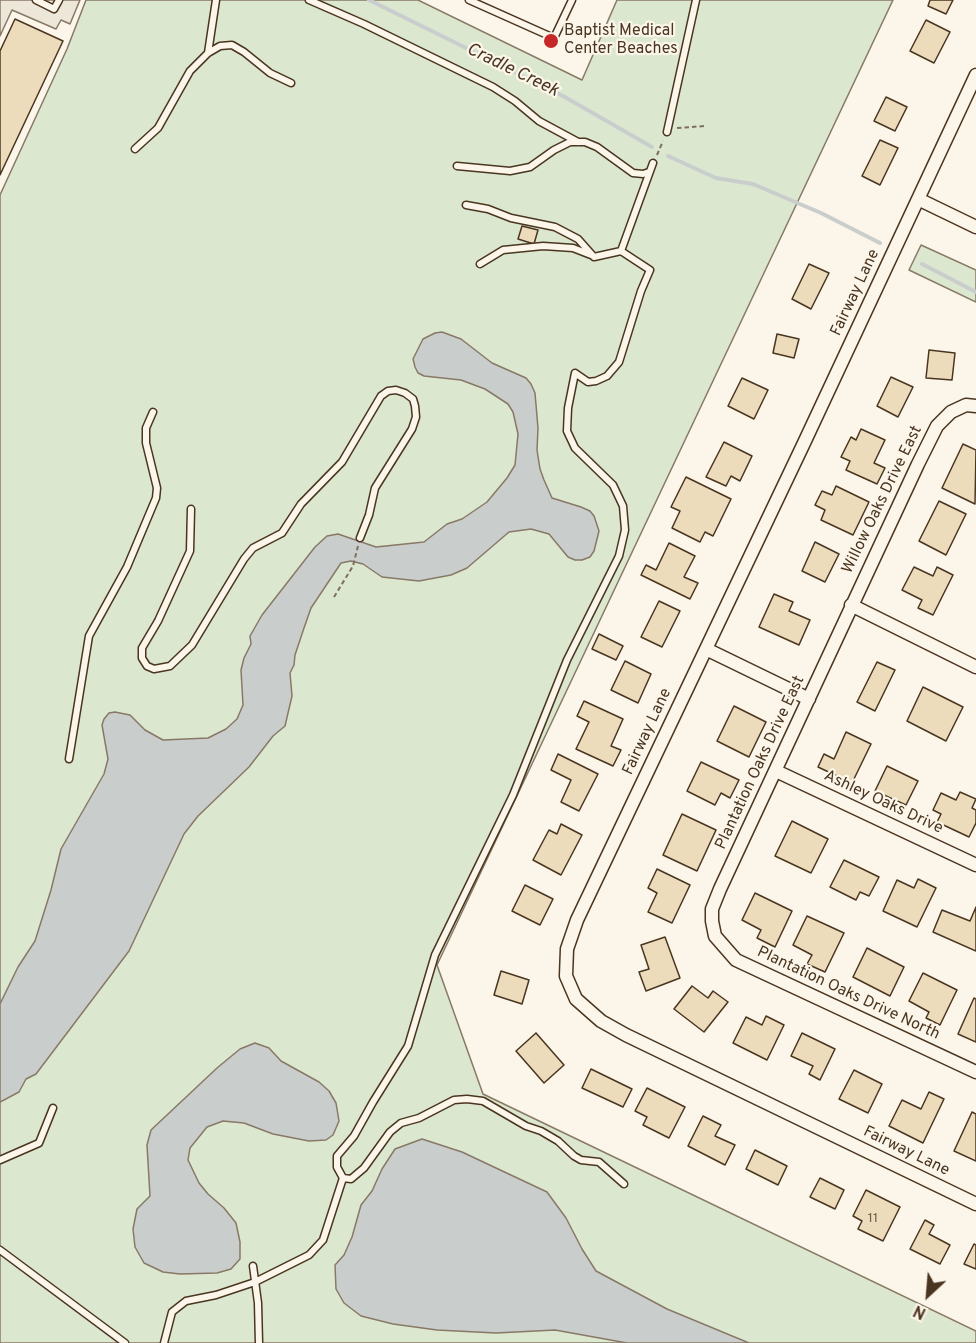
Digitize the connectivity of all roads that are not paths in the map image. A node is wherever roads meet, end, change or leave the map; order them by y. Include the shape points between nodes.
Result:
1 (36, 0) edge
2 (59, 0) edge
3 (216, 0) edge
4 (309, 0) edge
5 (469, 0) edge
6 (572, 0) edge
7 (696, 0) edge
8 (208, 53) junction
9 (976, 75) edge
10 (291, 83) dead end
11 (667, 132) road end
12 (578, 142) junction
13 (135, 149) dead end
14 (653, 163) road end
15 (457, 166) dead end
16 (649, 172) junction
17 (918, 199) junction
18 (466, 205) dead end
19 (976, 227) edge
20 (621, 251) junction
21 (594, 256) junction
22 (480, 264) dead end
23 (976, 406) edge
24 (153, 412) dead end
25 (191, 509) dead end
26 (360, 538) road end
27 (851, 606) junction
28 (706, 649) junction
29 (976, 667) edge
30 (809, 699) junction
31 (69, 759) dead end
32 (776, 771) junction
33 (976, 865) edge
34 (715, 936) joint
35 (976, 1072) edge
36 (52, 1108) dead end
37 (0, 1160) edge
38 (343, 1178) junction
39 (624, 1184) dead end
40 (976, 1204) edge
41 (0, 1250) edge
42 (253, 1266) dead end
43 (255, 1282) junction
44 (125, 1343) edge
45 (164, 1343) edge
46 (259, 1343) edge

1 - 2 lane via 54,9
3 - 8 lane
4 - 12 lane via 493,87 538,121
5 - 6 lane via 554,38
7 - 11 lane
8 - 10 lane via 232,45
8 - 13 lane via 190,71 158,128
9 - 17 street, Fairway Lane
12 - 15 lane via 570,142 530,166 510,171
12 - 16 lane via 597,147 633,173
14 - 16 lane
16 - 20 lane
17 - 19 street
17 - 28 street, Fairway Lane
18 - 21 lane via 555,227 578,239
20 - 21 lane
20 - 38 lane via 650,270 619,362 607,376 596,381 588,382 575,373 567,431 575,448 613,485 623,506 625,530 619,556 567,660 513,795 435,955 408,1046 354,1136 337,1156
21 - 22 lane via 573,248 543,246 503,250
23 - 27 street, Willow Oaks Drive East via 966,405 951,412 938,426
24 - 31 lane via 146,428 146,443 156,498 127,567 90,636
25 - 26 lane via 190,551 142,648 142,658 154,669 170,666 192,645 244,559 253,548 282,533 301,504 342,462 381,396 396,390 412,399 416,417 375,488
27 - 29 street
27 - 30 street, Plantation Oaks Drive East
28 - 30 street
28 - 40 street, Fairway Lane via 577,920 567,949 566,976 576,999 601,1021 626,1035
30 - 32 street, Plantation Oaks Drive East
32 - 33 street, Ashley Oaks Drive
32 - 34 street, Plantation Oaks Drive East via 712,909
34 - 35 street, Plantation Oaks Drive North via 736,960
36 - 37 lane via 39,1143
38 - 39 lane via 351,1179 364,1168 401,1123 454,1100 467,1099 483,1101 550,1136 581,1160 599,1162
38 - 43 lane via 323,1240 309,1255
41 - 44 lane
42 - 43 lane
43 - 45 lane via 186,1301 172,1312
43 - 46 lane

